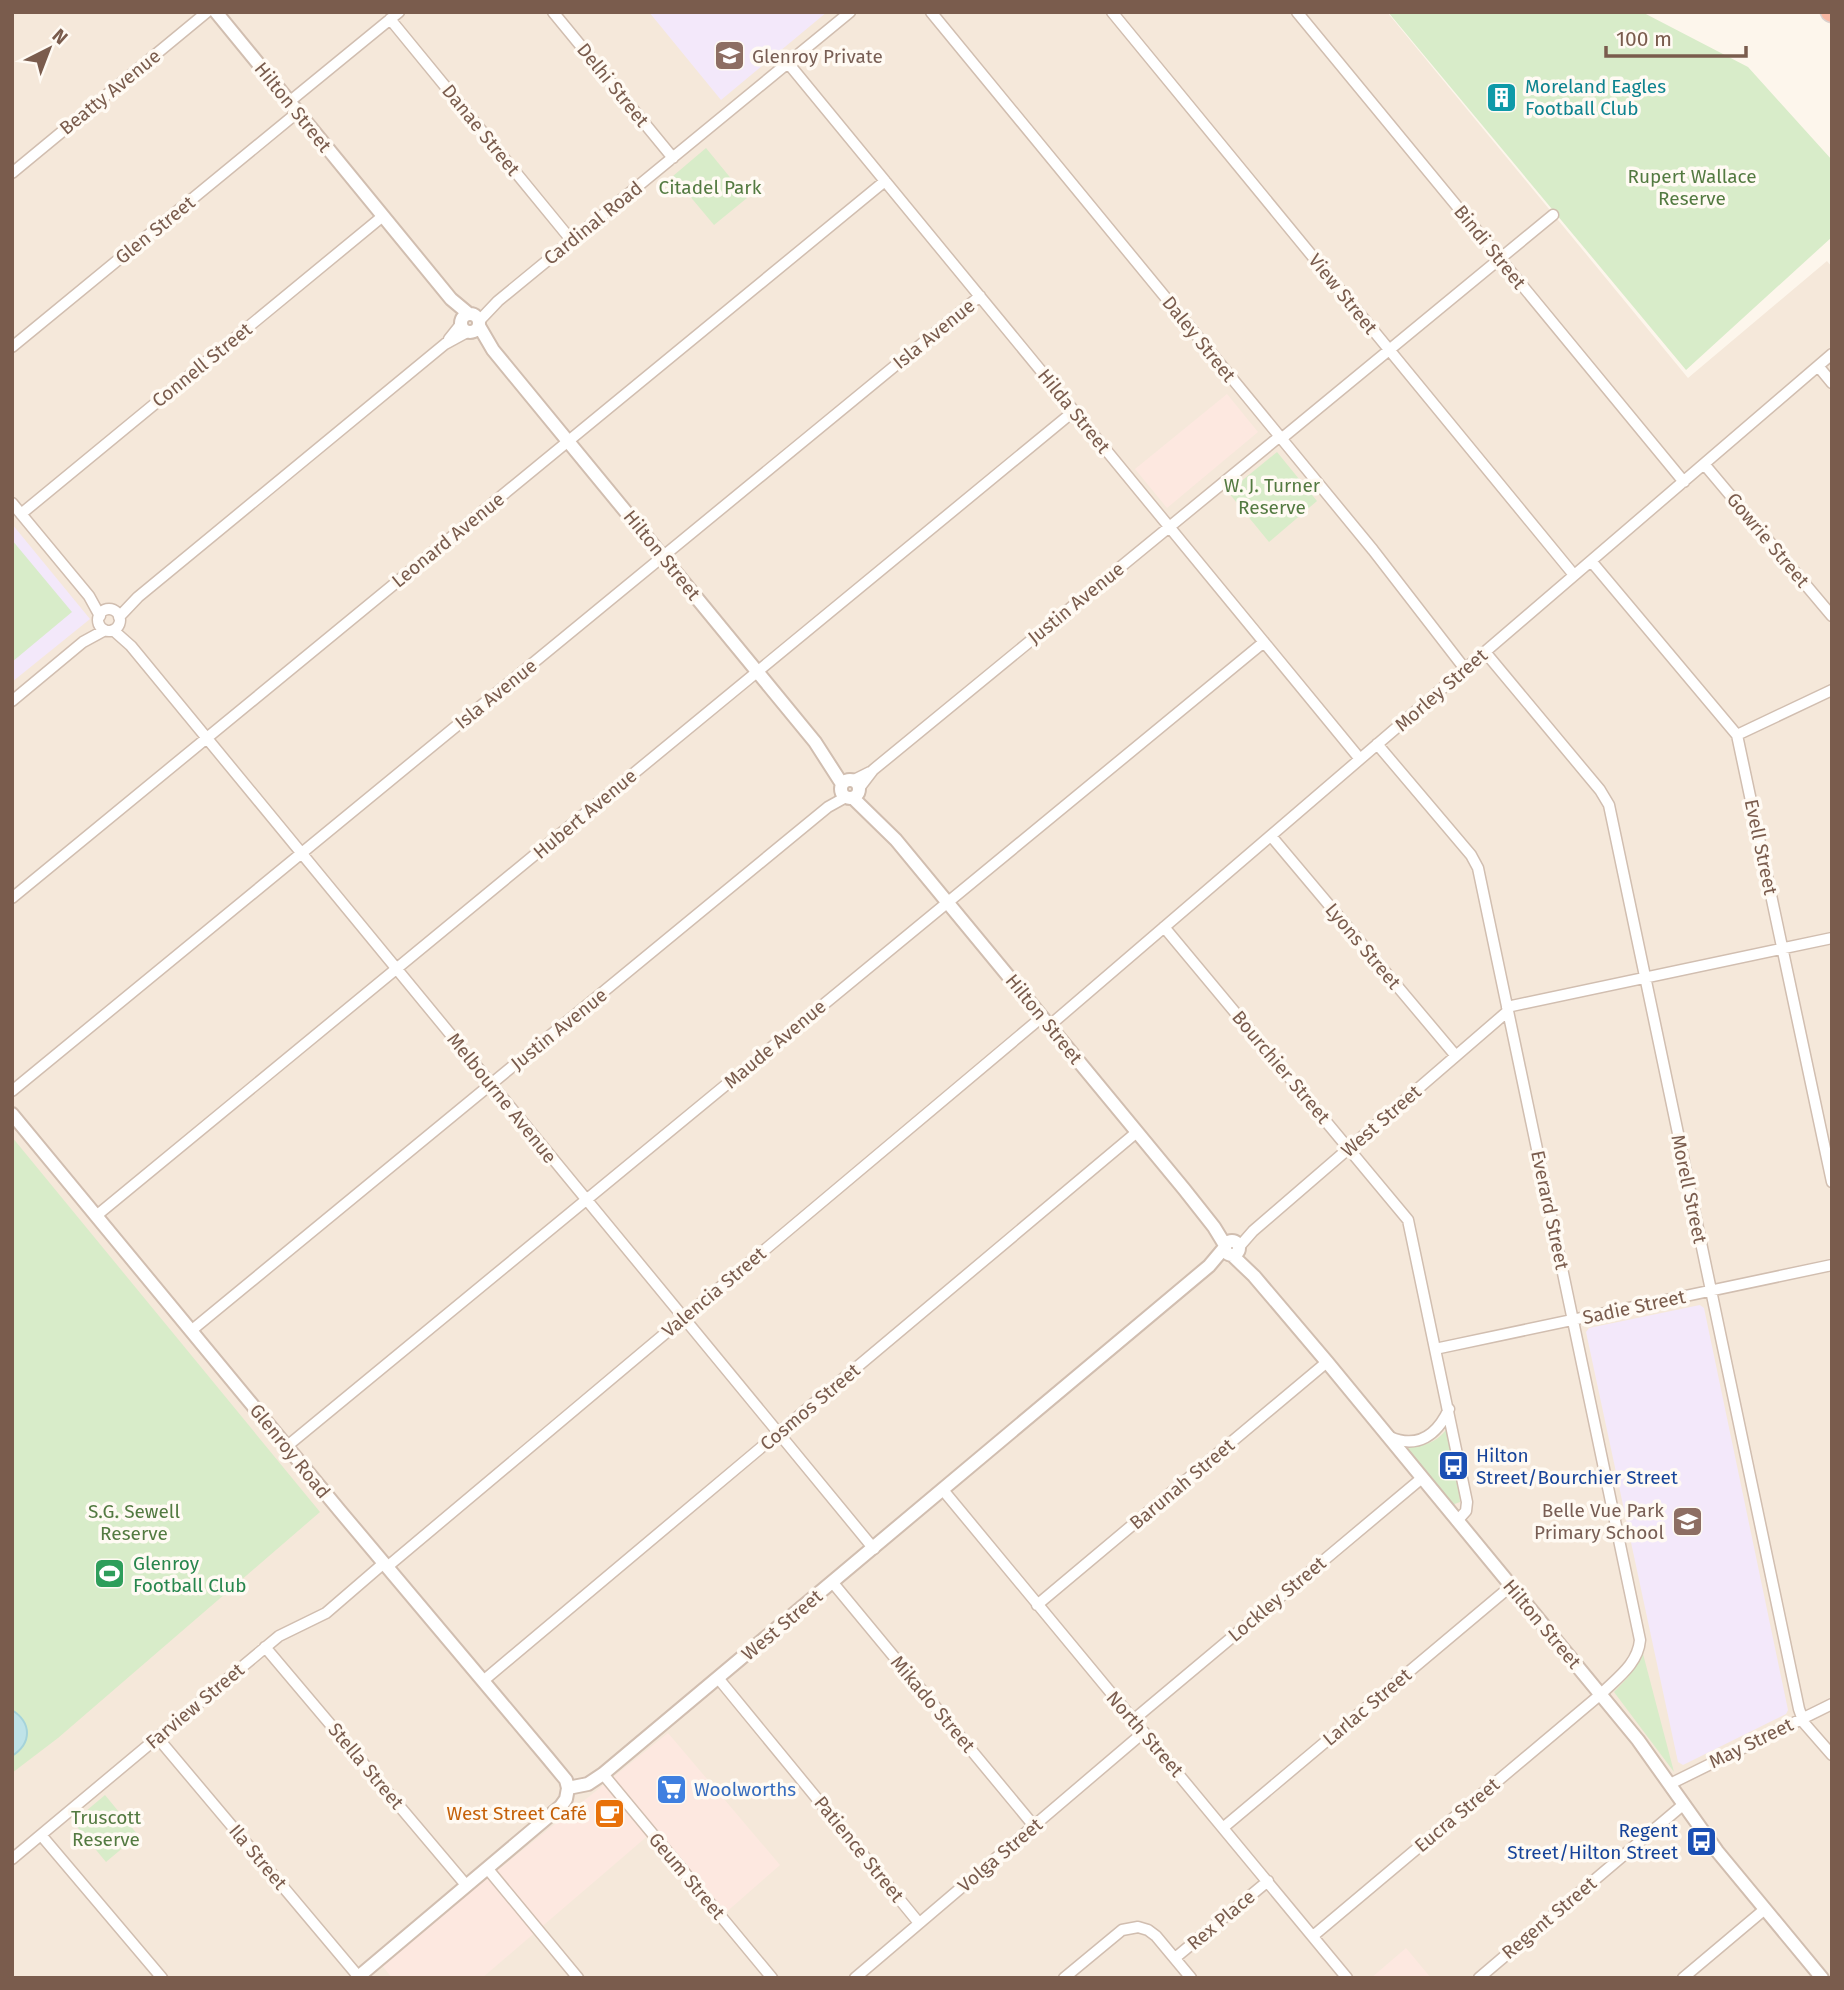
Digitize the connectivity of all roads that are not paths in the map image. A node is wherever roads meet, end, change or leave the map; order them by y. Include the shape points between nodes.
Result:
1 (207, 12) edge
2 (216, 12) edge
3 (553, 12) edge
4 (850, 12) edge
5 (931, 12) edge
6 (1112, 12) edge
7 (1297, 12) edge
8 (394, 16) edge
9 (788, 63) junction
10 (294, 107) junction
11 (673, 158) junction
12 (12, 173) edge
13 (885, 181) junction
14 (1553, 215) dead end
15 (383, 216) junction
16 (572, 241) junction
17 (1500, 259) junction
18 (979, 296) junction
19 (470, 323) junction
20 (12, 347) edge
21 (1389, 350) junction
22 (1832, 354) edge
23 (1818, 366) junction
24 (1832, 383) edge
25 (1074, 411) junction
26 (1280, 438) junction
27 (568, 441) junction
28 (1704, 464) junction
29 (1684, 482) junction
30 (12, 503) edge
31 (21, 514) junction
32 (1169, 527) junction
33 (663, 556) junction
34 (1591, 561) junction
35 (1574, 575) junction
36 (1832, 616) edge
37 (109, 620) junction
38 (1264, 642) junction
39 (1485, 652) junction
40 (1465, 669) junction
41 (758, 672) junction
42 (1832, 690) edge
43 (12, 701) edge
44 (1737, 735) junction
45 (207, 738) junction
46 (1377, 744) junction
47 (1360, 759) junction
48 (850, 789) junction
49 (1271, 836) junction
50 (301, 854) junction
51 (12, 898) edge
52 (947, 902) junction
53 (1164, 927) junction
54 (1832, 938) edge
55 (1783, 949) junction
56 (396, 969) junction
57 (1645, 978) junction
58 (1508, 1009) junction
59 (1045, 1021) junction
60 (1456, 1056) junction
61 (491, 1084) junction
62 (12, 1091) edge
63 (12, 1114) edge
64 (1137, 1132) junction
65 (1349, 1148) junction
66 (1832, 1182) edge
67 (586, 1200) junction
68 (96, 1216) junction
69 (1232, 1248) junction
70 (1832, 1265) edge
71 (1711, 1291) junction
72 (683, 1318) junction
73 (1573, 1320) junction
74 (192, 1330) junction
75 (1435, 1349) junction
76 (1327, 1362) junction
77 (1449, 1408) junction
78 (778, 1433) junction
79 (1388, 1437) junction
80 (286, 1447) junction
81 (1422, 1478) junction
82 (943, 1490) junction
83 (1457, 1521) junction
84 (874, 1549) junction
85 (385, 1565) junction
86 (833, 1583) junction
87 (1511, 1586) junction
88 (1037, 1605) junction
89 (265, 1647) junction
90 (718, 1678) junction
91 (483, 1681) junction
92 (1601, 1694) junction
93 (1832, 1704) edge
94 (1802, 1718) junction
95 (1132, 1721) junction
96 (1144, 1732) junction
97 (157, 1737) junction
98 (1832, 1755) edge
99 (603, 1774) junction
100 (1670, 1784) junction
101 (568, 1788) junction
102 (1684, 1804) junction
103 (1034, 1826) junction
104 (1224, 1827) junction
105 (41, 1835) junction
106 (12, 1859) edge
107 (487, 1868) junction
108 (1268, 1881) junction
109 (466, 1885) junction
110 (1765, 1909) junction
111 (919, 1923) junction
112 (1313, 1936) junction
113 (1175, 1958) junction
114 (370, 1966) junction
115 (358, 1977) edge
116 (162, 1978) edge
117 (380, 1978) edge
118 (578, 1978) edge
119 (772, 1978) edge
120 (855, 1978) edge
121 (1064, 1978) edge
122 (1191, 1978) edge
123 (1347, 1978) edge
124 (1479, 1978) edge
125 (1683, 1978) edge
126 (1822, 1978) edge

1 - 12 street, Beatty Avenue
2 - 10 street, Hilton Street
3 - 11 street, Delhi Street
4 - 9 street, Cardinal Road
5 - 26 street, Daley Street
6 - 21 street, View Street
7 - 17 street, Bindi Street
8 - 10 street, Glen Street
8 - 16 street, Danae Street
9 - 11 street, Cardinal Road
9 - 13 street, Hilda Street
10 - 15 street, Hilton Street
10 - 20 street, Glen Street
11 - 16 street, Cardinal Road
13 - 18 street, Hilda Street
13 - 27 street, Leonard Avenue
14 - 17 street, Justin Avenue
15 - 19 street, Hilton Street
15 - 31 street, Connell Street
16 - 19 street, Cardinal Road
17 - 21 street, Justin Avenue
17 - 29 street, Bindi Street
18 - 25 street, Hilda Street
18 - 33 street, Isla Avenue
19 - 27 street, Hilton Street
19 - 37 street, Cardinal Road
21 - 26 street, Justin Avenue
21 - 35 street, View Street
22 - 23 street, Morley Street
23 - 24 street
23 - 28 street, Morley Street
25 - 32 street, Hilda Street
25 - 41 street, Hubert Avenue
26 - 32 street, Justin Avenue
26 - 40 street, Daley Street
27 - 33 street, Hilton Street
27 - 45 street, Leonard Avenue
28 - 29 street, Morley Street
28 - 36 street, Gowrie Street
29 - 34 street, Morley Street
30 - 31 street, Melbourne Avenue
31 - 37 street, Melbourne Avenue
32 - 38 street, Hilda Street
32 - 48 street, Justin Avenue
33 - 41 street, Hilton Street
33 - 50 street, Isla Avenue
34 - 35 street, Morley Street
34 - 44 street, Evell Street
35 - 39 street, Morley Street
37 - 43 street, Cardinal Road
37 - 45 street, Melbourne Avenue
38 - 47 street, Hilda Street
38 - 52 street, Maude Avenue
39 - 40 street, Morley Street
39 - 57 street, Morell Street via 1606,799
40 - 46 street, Morley Street
41 - 48 street, Hilton Street
41 - 56 street, Hubert Avenue
42 - 44 street
44 - 55 street, Evell Street
45 - 50 street, Melbourne Avenue
45 - 51 street, Leonard Avenue
46 - 47 street, Morley Street
46 - 58 street, Everard Street via 1475,862
47 - 49 street, Morley Street
48 - 52 street, Hilton Street
48 - 61 street, Justin Avenue
49 - 53 street, Morley Street
49 - 60 street, Lyons Street
50 - 56 street, Melbourne Avenue
50 - 62 street, Isla Avenue
52 - 59 street, Hilton Street
52 - 67 street, Maude Avenue
53 - 59 street, Morley Street
53 - 65 street, Bourchier Street
54 - 55 street, West Street
55 - 57 street, West Street
55 - 66 street, Evell Street
56 - 61 street, Melbourne Avenue
56 - 68 street, Hubert Avenue
57 - 58 street, West Street
57 - 71 street, Morell Street
58 - 60 street, West Street
58 - 73 street, Everard Street
59 - 64 street, Hilton Street
59 - 72 street, Valencia Street
60 - 65 street, West Street
61 - 67 street, Melbourne Avenue
61 - 74 street, Justin Avenue
63 - 68 street, Glenroy Road
64 - 69 street, Hilton Street
64 - 78 street, Cosmos Street
65 - 69 street, West Street
65 - 75 street, Bourchier Street via 1408,1220
67 - 72 street, Melbourne Avenue
67 - 80 street, Maude Avenue
68 - 74 street, Glenroy Road
69 - 76 street, Hilton Street
69 - 82 street, West Street
70 - 71 street, Sadie Street
71 - 73 street, Sadie Street
71 - 94 street, Morell Street
72 - 78 street, Melbourne Avenue
72 - 85 street, Valencia Street
73 - 75 street, Sadie Street
73 - 92 street, Everard Street via 1640,1640 1632,1663
74 - 80 street, Glenroy Road
75 - 77 street, Bourchier Street
76 - 79 street, Hilton Street
76 - 88 street, Barunah Street
77 - 79 street via 1428,1437 1405,1442
77 - 83 street, Bourchier Street via 1468,1502
78 - 84 street, Melbourne Avenue
78 - 91 street, Cosmos Street
79 - 81 street, Hilton Street
80 - 85 street, Glenroy Road
81 - 83 street, Hilton Street
81 - 95 street, Lockley Street
82 - 84 street, West Street
82 - 88 street, North Street
83 - 87 street, Hilton Street
84 - 86 street, West Street
85 - 89 street, Farview Street via 326,1612
85 - 91 street, Glenroy Road
86 - 90 street, West Street
86 - 103 street, Mikado Street
87 - 92 street, Hilton Street
87 - 104 street, Larlac Street
88 - 95 street, North Street
89 - 97 street, Farview Street
89 - 109 street, Stella Street
90 - 99 street, West Street
90 - 111 street, Patience Street
91 - 101 street, Glenroy Road
92 - 100 street, Hilton Street
92 - 112 street, Eucra Street
93 - 94 street, May Street
94 - 98 street, Morell Street
94 - 100 street, May Street
95 - 96 street, North Street
96 - 103 street, Volga Street
96 - 104 street, North Street
97 - 105 street, Farview Street
97 - 115 street, Ila Street
99 - 101 street, West Street via 588,1784
99 - 119 street, Geum Street
100 - 102 street, Hilton Street
101 - 107 street via 561,1807
102 - 110 street, Hilton Street
102 - 124 street, Regent Street
103 - 111 street, Volga Street
104 - 108 street, North Street
105 - 106 street, Farview Street
105 - 116 street
107 - 109 street
107 - 118 street
108 - 112 street, North Street
108 - 113 street, Rex Place
109 - 114 street
110 - 125 street
110 - 126 street, Hilton Street
111 - 120 street, Volga Street
112 - 123 street, North Street
113 - 121 street via 1149,1930 1129,1927
113 - 122 street
114 - 115 street
114 - 117 street

